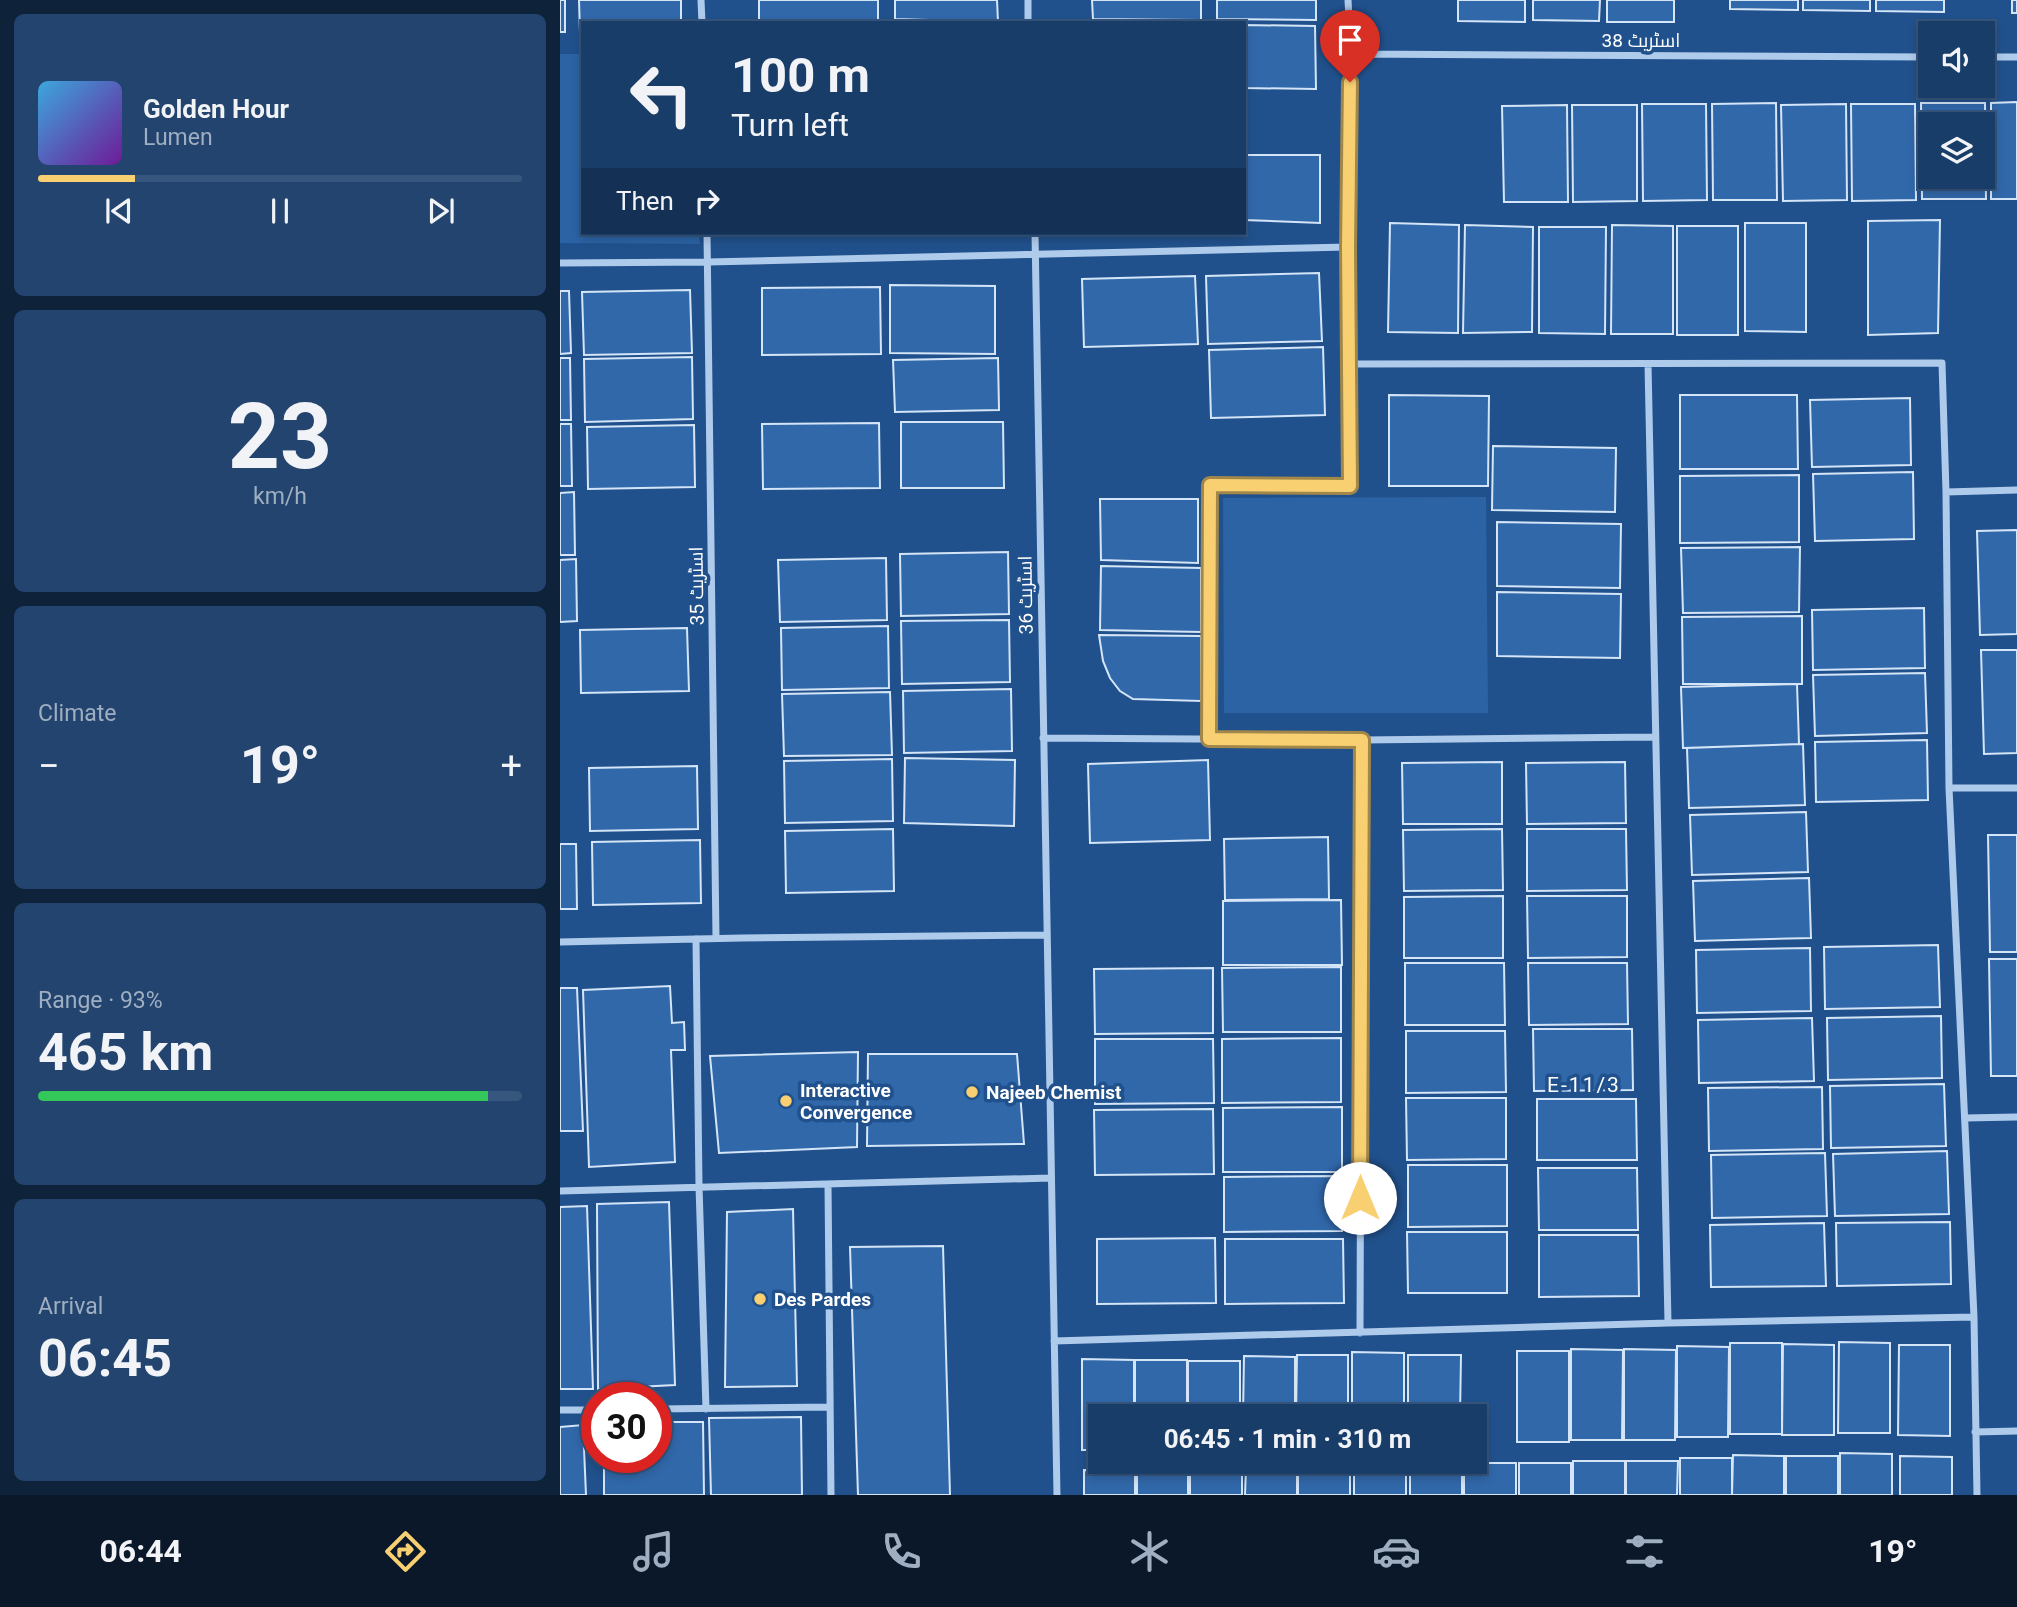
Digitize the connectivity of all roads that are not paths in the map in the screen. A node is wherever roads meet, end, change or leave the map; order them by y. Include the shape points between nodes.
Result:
1 (701, 0) edge
2 (1028, 0) edge
3 (1348, 0) edge
4 (702, 21) edge
5 (1028, 21) edge
6 (1351, 54) junction
7 (1918, 57) edge
8 (1995, 57) edge
9 (2017, 57) edge
10 (707, 235) edge
11 (1035, 235) edge
12 (1348, 247) junction
13 (1036, 255) junction
14 (708, 262) junction
15 (560, 263) edge
16 (1350, 364) junction
17 (1648, 364) junction
18 (2017, 490) edge
19 (1946, 492) junction
20 (1655, 737) junction
21 (1043, 738) junction
22 (1209, 739) junction
23 (1362, 740) junction
24 (1949, 788) junction
25 (2017, 788) edge
26 (1046, 935) junction
27 (716, 938) junction
28 (696, 939) junction
29 (560, 942) edge
30 (2017, 1117) edge
31 (1965, 1118) junction
32 (1051, 1178) junction
33 (828, 1184) junction
34 (699, 1186) junction
35 (560, 1191) edge
36 (1974, 1317) junction
37 (1668, 1323) junction
38 (1360, 1333) junction
39 (1054, 1341) junction
40 (830, 1407) junction
41 (672, 1409) edge
42 (706, 1409) junction
43 (560, 1410) edge
44 (581, 1410) edge
45 (1975, 1432) junction
46 (2017, 1432) edge
47 (831, 1495) edge
48 (1056, 1495) edge
49 (1977, 1495) edge

1 - 4 street
2 - 5 street
3 - 6 street
6 - 7 street, اسٹریٹ 38
6 - 12 street
8 - 9 street
10 - 14 street, اسٹریٹ 35
11 - 13 street, اسٹریٹ 36
12 - 13 street
12 - 16 street
13 - 14 street
13 - 21 street, اسٹریٹ 36
14 - 15 street
14 - 27 street, اسٹریٹ 35
16 - 17 street
16 - 22 street via 1350,486 1210,485
17 - 19 street via 1942,363
17 - 20 street
18 - 19 street
19 - 24 street
20 - 23 street
20 - 37 street
21 - 22 street
21 - 26 street, اسٹریٹ 36
22 - 23 street
23 - 38 street
24 - 25 street
24 - 31 street
26 - 27 street
26 - 32 street, اسٹریٹ 36
27 - 28 street
28 - 29 street
28 - 34 street
30 - 31 street
31 - 36 street
32 - 33 street
32 - 39 street, اسٹریٹ 36
33 - 34 street
33 - 40 street
34 - 35 street
34 - 42 street
36 - 37 street
36 - 45 street
37 - 38 street
38 - 39 street
39 - 48 street, اسٹریٹ 36
40 - 42 street
40 - 47 street
41 - 42 street
43 - 44 street
45 - 46 street
45 - 49 street

